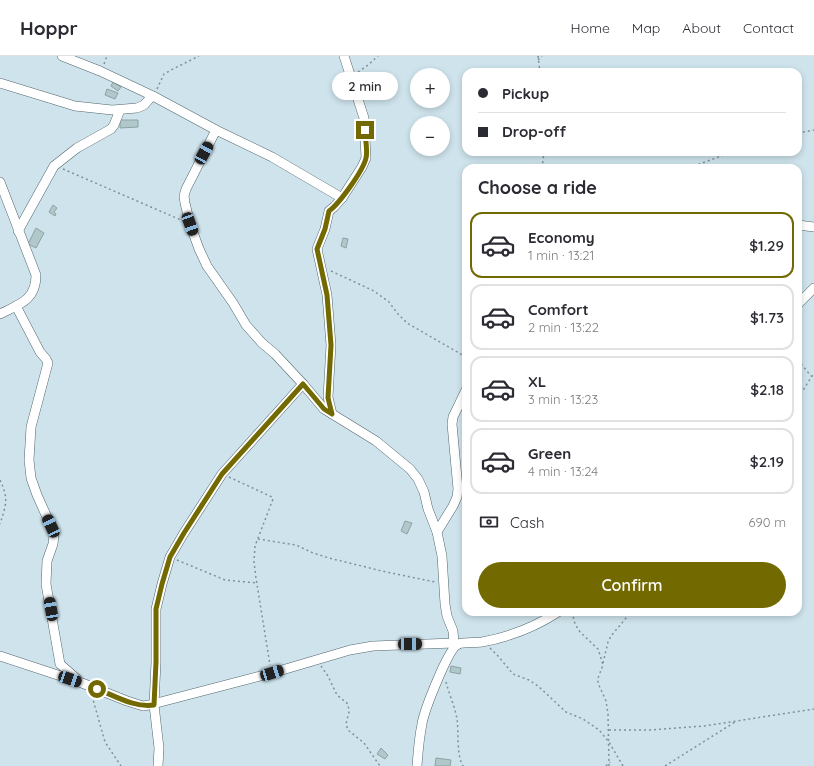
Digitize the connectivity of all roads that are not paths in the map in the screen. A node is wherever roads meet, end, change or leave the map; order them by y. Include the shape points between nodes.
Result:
1 (62, 56) edge
2 (344, 56) edge
3 (0, 83) edge
4 (153, 96) junction
5 (120, 110) junction
6 (216, 130) junction
7 (0, 182) edge
8 (342, 198) junction
9 (802, 226) edge
10 (814, 227) edge
11 (18, 231) junction
12 (814, 288) edge
13 (802, 300) edge
14 (16, 306) junction
15 (0, 314) edge
16 (303, 384) junction
17 (462, 398) edge
18 (332, 414) junction
19 (438, 532) junction
20 (551, 616) edge
21 (456, 644) junction
22 (0, 656) edge
23 (86, 685) junction
24 (154, 705) junction
25 (158, 766) edge
26 (416, 766) edge

1 - 4 street
2 - 8 street via 364,118 366,158
3 - 5 street via 75,106
4 - 5 street via 137,108
4 - 6 street
5 - 11 street via 111,129 77,148 54,166
6 - 8 street via 272,157
6 - 16 street via 184,196 190,224 207,266 246,325
7 - 11 street
8 - 18 street via 329,211 317,249 327,302 331,345 328,398
9 - 10 street
11 - 14 street via 36,275 34,292 27,300
12 - 13 street
14 - 15 street
14 - 23 street via 48,363 30,427 29,460 37,495 54,536 47,561 46,584 60,664
16 - 18 street via 324,409
16 - 24 street via 222,474 170,557 156,609
17 - 19 street via 452,424 457,497
18 - 19 street via 376,440 410,469 424,492
19 - 21 street via 446,616
20 - 21 street via 530,628 504,637
21 - 24 street via 373,646 350,650
21 - 26 street via 442,670 422,723
22 - 23 street
23 - 24 street via 128,702 143,706
24 - 25 street via 160,748

